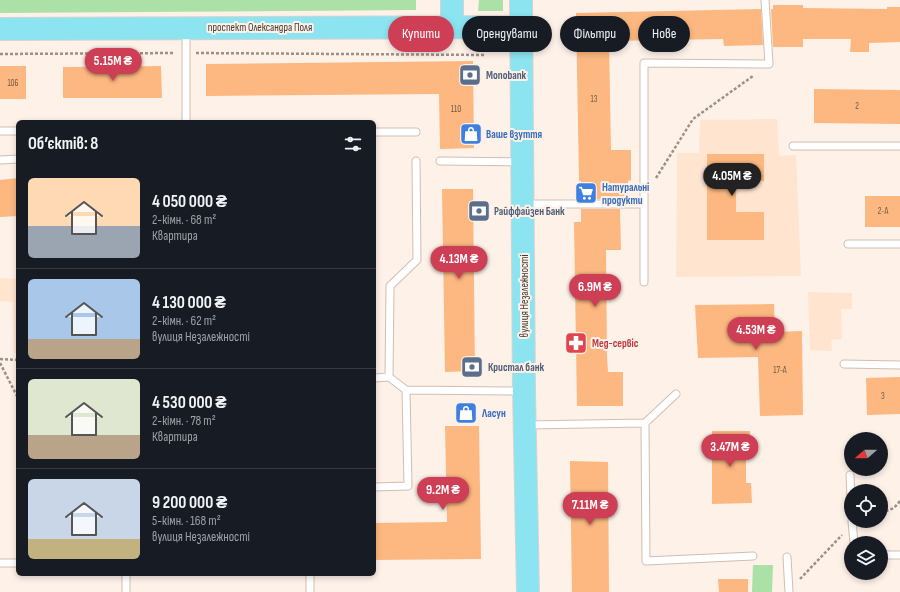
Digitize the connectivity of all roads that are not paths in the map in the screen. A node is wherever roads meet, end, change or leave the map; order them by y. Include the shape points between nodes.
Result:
1 (452, 0) edge
2 (521, 0) edge
3 (765, 0) edge
4 (452, 16) edge
5 (521, 16) edge
6 (388, 26) edge
7 (186, 28) junction
8 (0, 29) edge
9 (521, 52) edge
10 (186, 120) edge
11 (0, 131) edge
12 (16, 131) edge
13 (376, 132) edge
14 (416, 132) dead end
15 (793, 146) dead end
16 (900, 146) edge
17 (0, 160) edge
18 (16, 160) edge
19 (416, 161) dead end
20 (440, 161) dead end
21 (523, 162) junction
22 (523, 204) junction
23 (643, 204) junction
24 (848, 244) dead end
25 (900, 244) edge
26 (644, 282) dead end
27 (844, 364) dead end
28 (900, 365) edge
29 (389, 377) junction
30 (376, 378) edge
31 (406, 390) junction
32 (524, 391) junction
33 (676, 394) dead end
34 (645, 423) junction
35 (525, 424) junction
36 (376, 487) edge
37 (888, 555) edge
38 (900, 555) edge
39 (753, 556) dead end
40 (787, 557) dead end
41 (0, 563) edge
42 (16, 563) edge
43 (126, 576) edge
44 (310, 576) edge
45 (126, 592) edge
46 (310, 592) edge
47 (528, 592) edge
48 (789, 592) edge

1 - 4 main road
2 - 5 main road, вулиця Незалежності
3 - 23 lane via 769,64 644,63
6 - 7 main road, проспект Олександра Поля
7 - 8 main road, проспект Олександра Поля
7 - 10 lane
9 - 21 main road, вулиця Незалежності
11 - 12 lane
13 - 14 lane
15 - 16 lane
17 - 18 lane
19 - 29 lane via 417,260 390,286
20 - 21 lane
21 - 22 main road, вулиця Незалежності
22 - 23 lane
22 - 32 main road, вулиця Незалежності
23 - 26 lane
24 - 25 lane
27 - 28 lane
29 - 30 lane
29 - 31 lane
31 - 32 lane
31 - 36 lane via 408,486
32 - 35 main road, вулиця Незалежності
33 - 34 lane
34 - 35 lane
34 - 39 lane via 646,561
35 - 47 main road, вулиця Незалежності
37 - 38 lane
40 - 48 lane
41 - 42 lane
43 - 45 lane
44 - 46 lane

